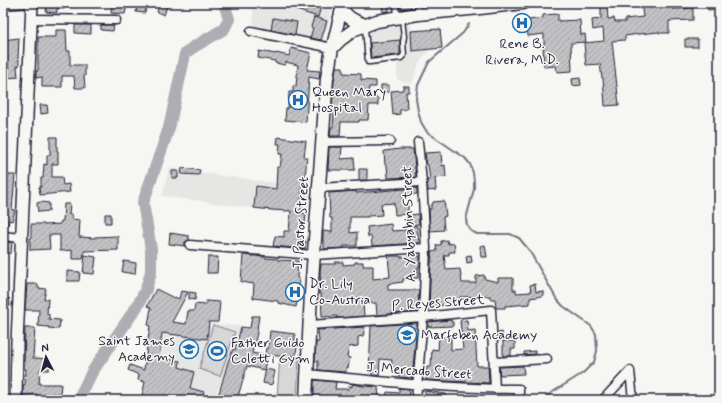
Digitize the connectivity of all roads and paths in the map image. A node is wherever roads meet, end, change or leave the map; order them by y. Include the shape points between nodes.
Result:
1 (31, 3) edge
2 (396, 3) edge
3 (523, 3) edge
4 (3, 5) edge
5 (342, 5) edge
6 (417, 9) edge
7 (399, 17) junction
8 (31, 19) junction
9 (116, 20) dead end
10 (365, 25) junction
11 (251, 30) dead end
12 (332, 48) junction
13 (322, 142) junction
14 (390, 142) dead end
15 (418, 142) dead end
16 (422, 182) junction
17 (319, 188) junction
18 (3, 236) edge
19 (21, 238) junction
20 (190, 245) dead end
21 (426, 248) junction
22 (314, 256) junction
23 (423, 317) junction
24 (310, 324) junction
25 (547, 358) dead end
26 (494, 362) junction
27 (307, 374) junction
28 (417, 385) junction
29 (495, 389) junction
30 (16, 399) edge
31 (306, 400) edge
32 (416, 400) edge
33 (519, 400) edge
34 (603, 400) edge
35 (633, 400) edge

1 - 4 street
1 - 8 main road
2 - 7 lane
3 - 6 main road via 480,8
5 - 10 main road via 347,16
5 - 12 main road
6 - 7 main road
7 - 10 main road
7 - 10 lane via 404,37 404,55 401,58 368,62
8 - 9 street
8 - 19 main road
10 - 12 main road via 347,34
11 - 12 street
12 - 13 main road, J. Pastor Street
13 - 14 street
13 - 17 main road, J. Pastor Street
15 - 16 street, A. Yabyabin Street
16 - 17 street
16 - 21 street, A. Yabyabin Street
17 - 22 main road, J. Pastor Street
18 - 19 street
19 - 30 main road
20 - 22 street
21 - 22 street
21 - 23 street, A. Yabyabin Street
22 - 24 main road, J. Pastor Street
23 - 24 street, P. Reyes Street
23 - 26 street, P. Reyes Street via 491,310
23 - 28 street, A. Yabyabin Street
24 - 27 main road, J. Pastor Street
25 - 26 street
26 - 29 street, P. Reyes Street
27 - 28 street, J. Mercado Street
27 - 31 main road, J. Pastor Street
28 - 29 street, J. Mercado Street
28 - 32 street, A. Yabyabin Street
29 - 33 street, J. Mercado Street via 519,389
34 - 35 street via 630,371

